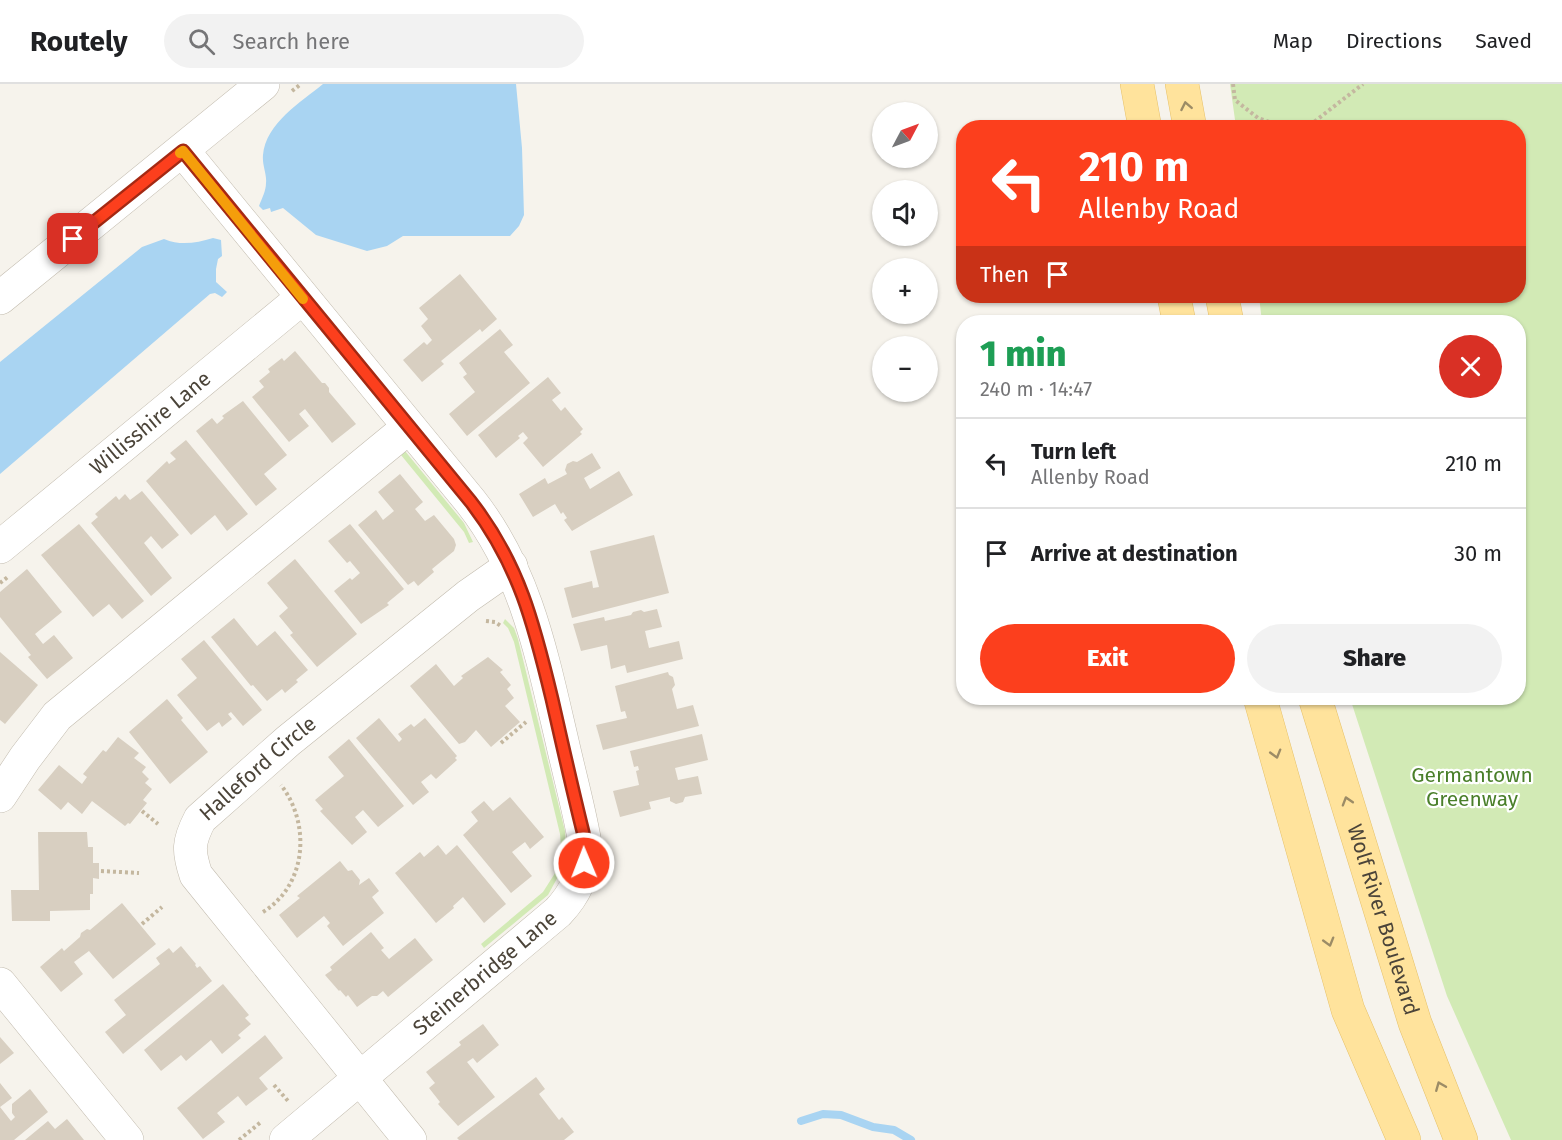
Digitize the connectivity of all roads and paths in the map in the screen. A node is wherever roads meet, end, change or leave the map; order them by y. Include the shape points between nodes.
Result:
1 (263, 84) edge
2 (1137, 84) edge
3 (1182, 84) edge
4 (1233, 84) edge
5 (1363, 84) edge
6 (1144, 120) edge
7 (1189, 120) edge
8 (1264, 120) edge
9 (1316, 120) edge
10 (183, 151) junction
11 (0, 298) edge
12 (302, 298) junction
13 (409, 427) junction
14 (6, 560) edge
15 (511, 566) junction
16 (0, 583) edge
17 (477, 623) dead end
18 (505, 630) dead end
19 (1262, 705) edge
20 (1317, 705) edge
21 (527, 713) dead end
22 (501, 743) dead end
23 (289, 777) dead end
24 (280, 784) junction
25 (274, 789) dead end
26 (0, 796) edge
27 (142, 811) dead end
28 (158, 824) dead end
29 (101, 871) dead end
30 (139, 873) dead end
31 (162, 907) dead end
32 (256, 916) dead end
33 (142, 924) dead end
34 (0, 984) edge
35 (361, 1077) junction
36 (274, 1085) dead end
37 (295, 1094) dead end
38 (288, 1101) junction
39 (280, 1107) dead end
40 (293, 1108) dead end
41 (275, 1130) edge
42 (127, 1140) edge
43 (239, 1140) edge
44 (411, 1140) edge
45 (1404, 1140) edge
46 (1461, 1140) edge

1 - 10 street
2 - 6 main road
7 -> 3 main road
4 - 8 path via 1235,100
5 - 9 path
10 - 11 street
10 - 12 street, Steinerbridge Lane
12 - 13 street, Steinerbridge Lane
12 - 14 street, Willisshire Lane
13 - 15 street, Steinerbridge Lane via 483,518
13 - 26 street via 57,716
14 - 16 path
15 - 35 street, Steinerbridge Lane via 536,631 583,832 583,870 575,890 558,912
15 - 35 street, Halleford Circle via 468,596 263,763 200,819 191,836 189,855 196,875
17 - 18 path via 491,621
19 -> 45 main road via 1348,1010
46 -> 20 main road, Wolf River Boulevard via 1415,1023
21 - 22 path via 529,722
23 - 24 path
24 - 25 path
24 - 32 path via 299,820 300,857 285,891
27 - 28 path
29 - 30 path
31 - 33 path
34 - 42 street
35 - 41 street, Steinerbridge Lane
35 - 44 street, Halleford Circle
36 - 38 path
37 - 38 path
38 - 39 path
38 - 40 path
41 - 43 path

